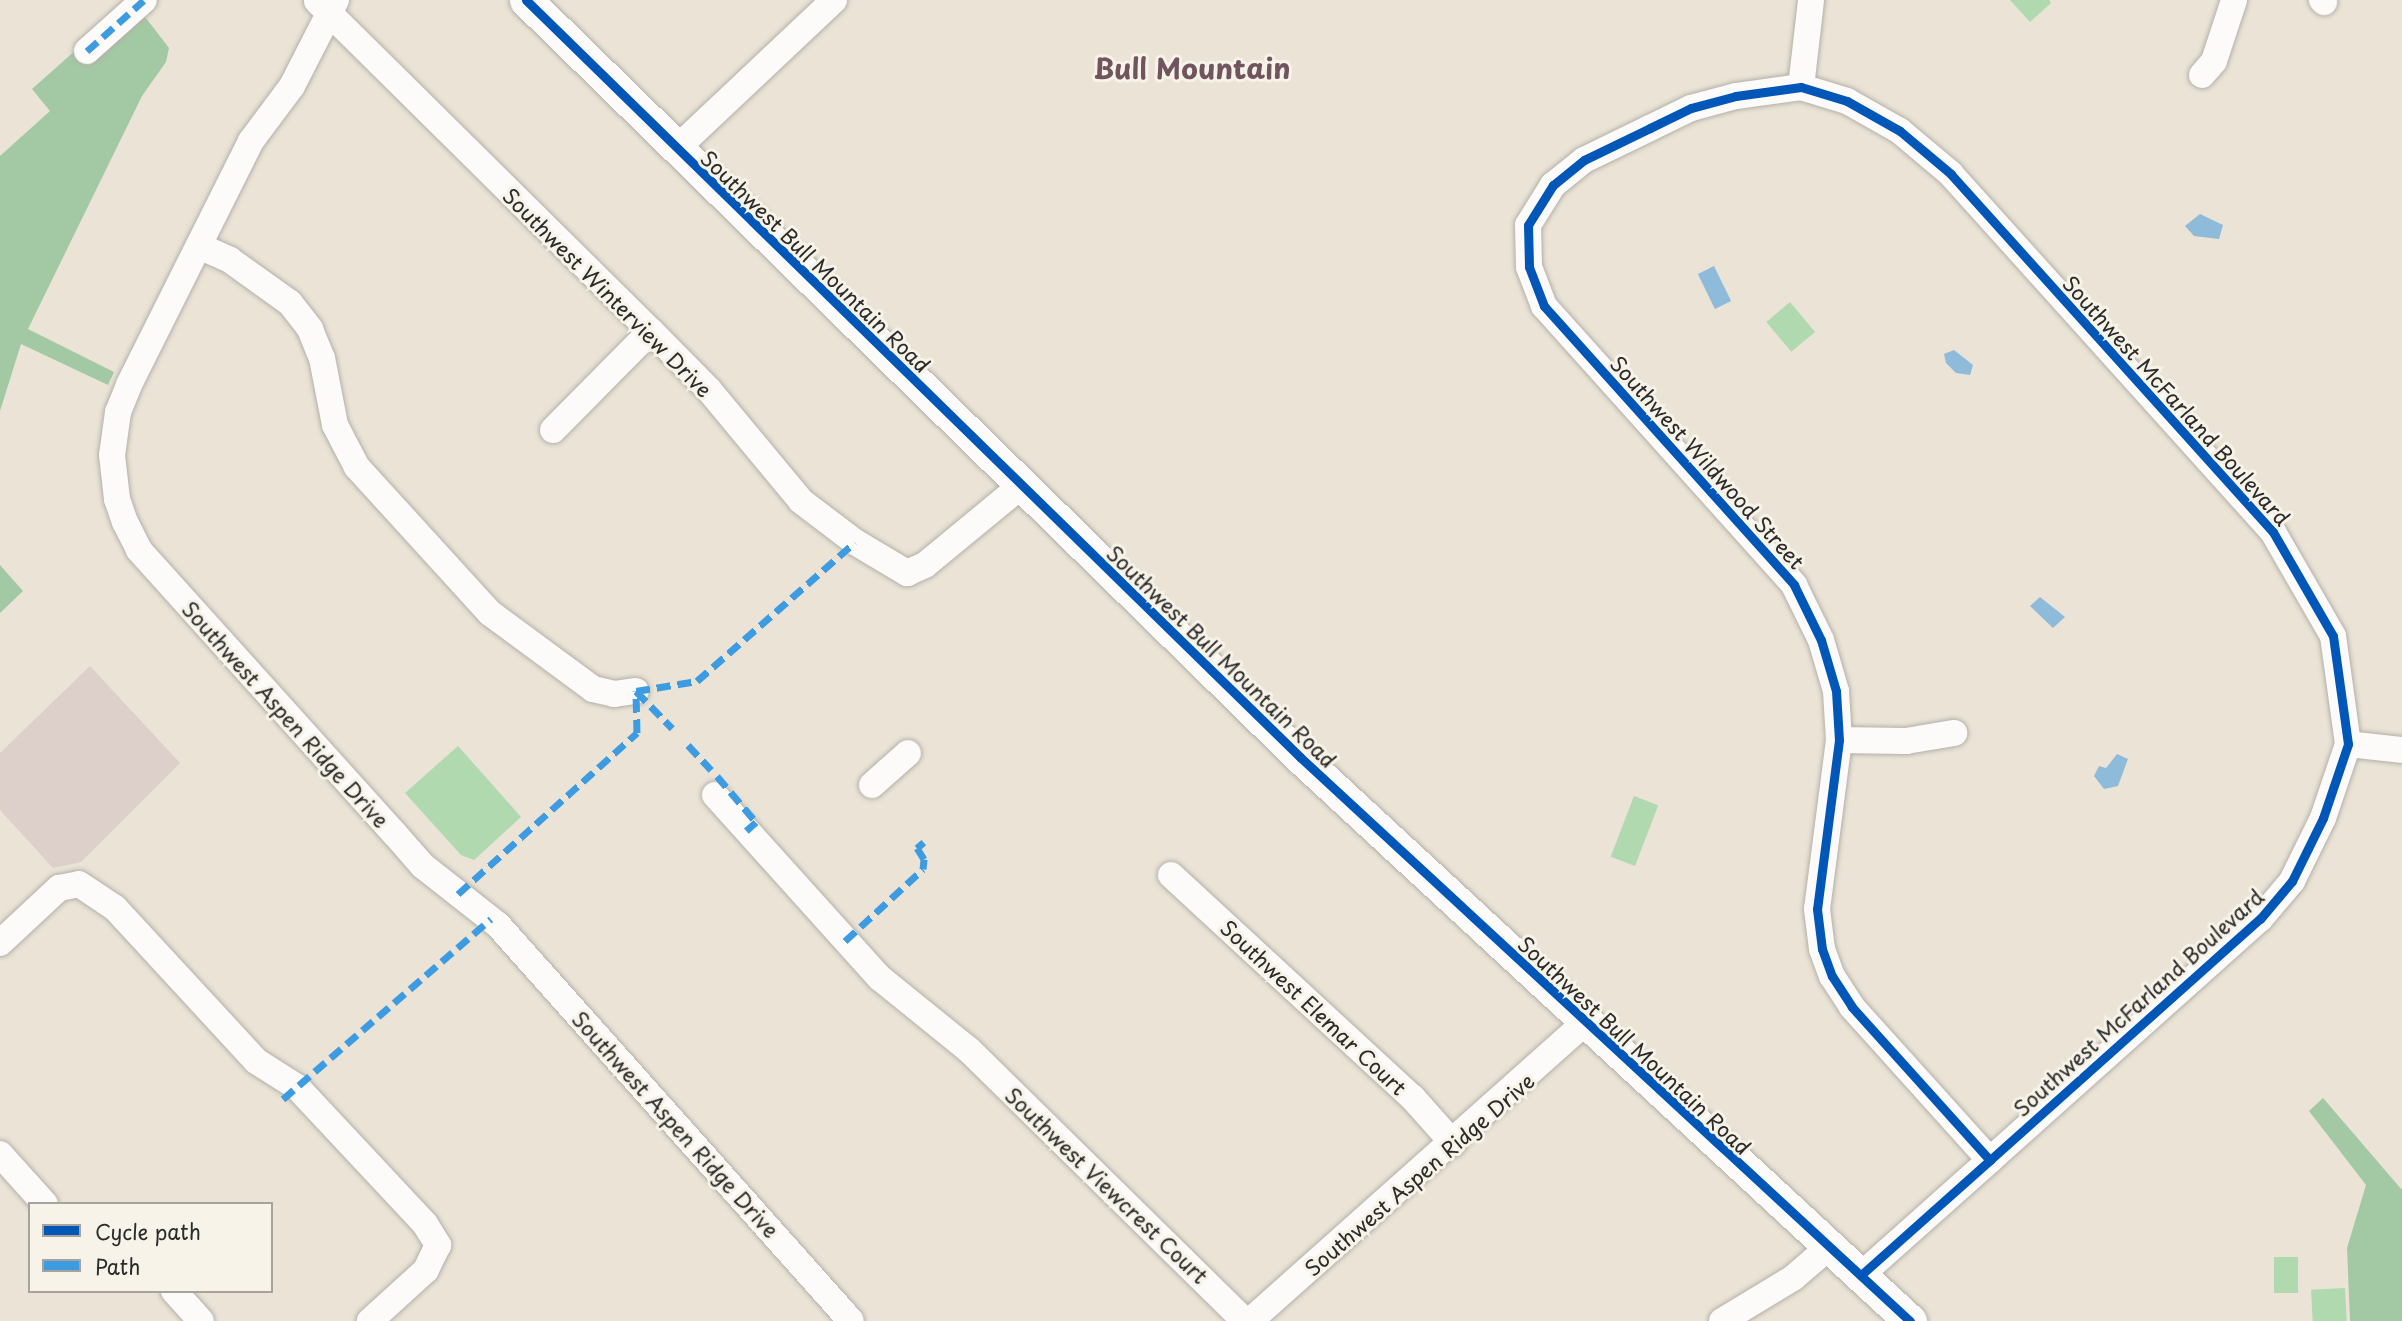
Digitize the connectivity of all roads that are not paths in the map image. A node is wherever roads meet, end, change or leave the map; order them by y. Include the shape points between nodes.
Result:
1 (144, 0) edge
2 (526, 0) edge
3 (834, 0) edge
4 (1811, 0) edge
5 (2234, 0) edge
6 (327, 4) edge
7 (87, 51) dead end
8 (2202, 75) dead end
9 (1801, 87) junction
10 (676, 149) junction
11 (199, 246) junction
12 (651, 331) junction
13 (553, 430) dead end
14 (1021, 486) junction
15 (636, 691) dead end
16 (1954, 733) dead end
17 (1839, 740) junction
18 (2348, 744) junction
19 (2402, 750) edge
20 (908, 754) dead end
21 (872, 785) dead end
22 (715, 795) dead end
23 (1171, 875) dead end
24 (0, 943) edge
25 (1584, 1023) junction
26 (1453, 1143) junction
27 (0, 1154) edge
28 (1990, 1160) junction
29 (44, 1202) edge
30 (1829, 1247) junction
31 (1861, 1275) junction
32 (176, 1293) edge
33 (201, 1321) edge
34 (370, 1321) edge
35 (851, 1321) edge
36 (1245, 1321) edge
37 (1250, 1321) edge
38 (1722, 1321) edge
39 (1910, 1321) edge

1 - 7 street
2 - 10 main road, Southwest Bull Mountain Road
3 - 10 street
4 - 9 street
5 - 8 street via 2214,61
6 - 11 street, Southwest Aspen Ridge Drive via 292,86 255,134
6 - 12 street, Southwest Winterview Drive
9 - 17 street, Southwest Wildwood Street via 1691,108 1584,160 1553,186 1528,225 1530,267 1544,306 1790,578 1821,640 1836,691
9 - 18 street, Southwest McFarland Boulevard via 1847,100 1890,125 1951,174 2273,532 2333,636
10 - 14 main road, Southwest Bull Mountain Road
11 - 15 street via 230,260 290,303 310,329 322,358 335,425 357,467 490,613 593,689 614,694
11 - 35 street, Southwest Aspen Ridge Drive via 118,412 113,478 125,522 139,550 423,866 498,925
12 - 13 street
12 - 14 street, Southwest Winterview Drive via 709,390 801,501 855,542 907,573 925,565
14 - 25 main road, Southwest Bull Mountain Road via 1300,757
16 - 17 street via 1906,741
17 - 28 street, Southwest Wildwood Street via 1817,909 1822,949 1832,976 1852,1007
18 - 19 street
18 - 28 street, Southwest McFarland Boulevard via 2300,866 2268,910
20 - 21 street
22 - 36 street, Southwest Viewcrest Court via 880,978 969,1050
23 - 26 street, Southwest Elemar Court via 1412,1097
24 - 34 street via 58,888 79,884 115,908 256,1060 296,1087 425,1224 438,1245 426,1270
25 - 26 street, Southwest Aspen Ridge Drive
25 - 30 main road, Southwest Bull Mountain Road
26 - 37 street, Southwest Aspen Ridge Drive
27 - 29 street
28 - 31 street, Southwest McFarland Boulevard
30 - 31 main road, Southwest Bull Mountain Road
30 - 38 street via 1793,1278
31 - 39 main road, Southwest Bull Mountain Road
32 - 33 street

